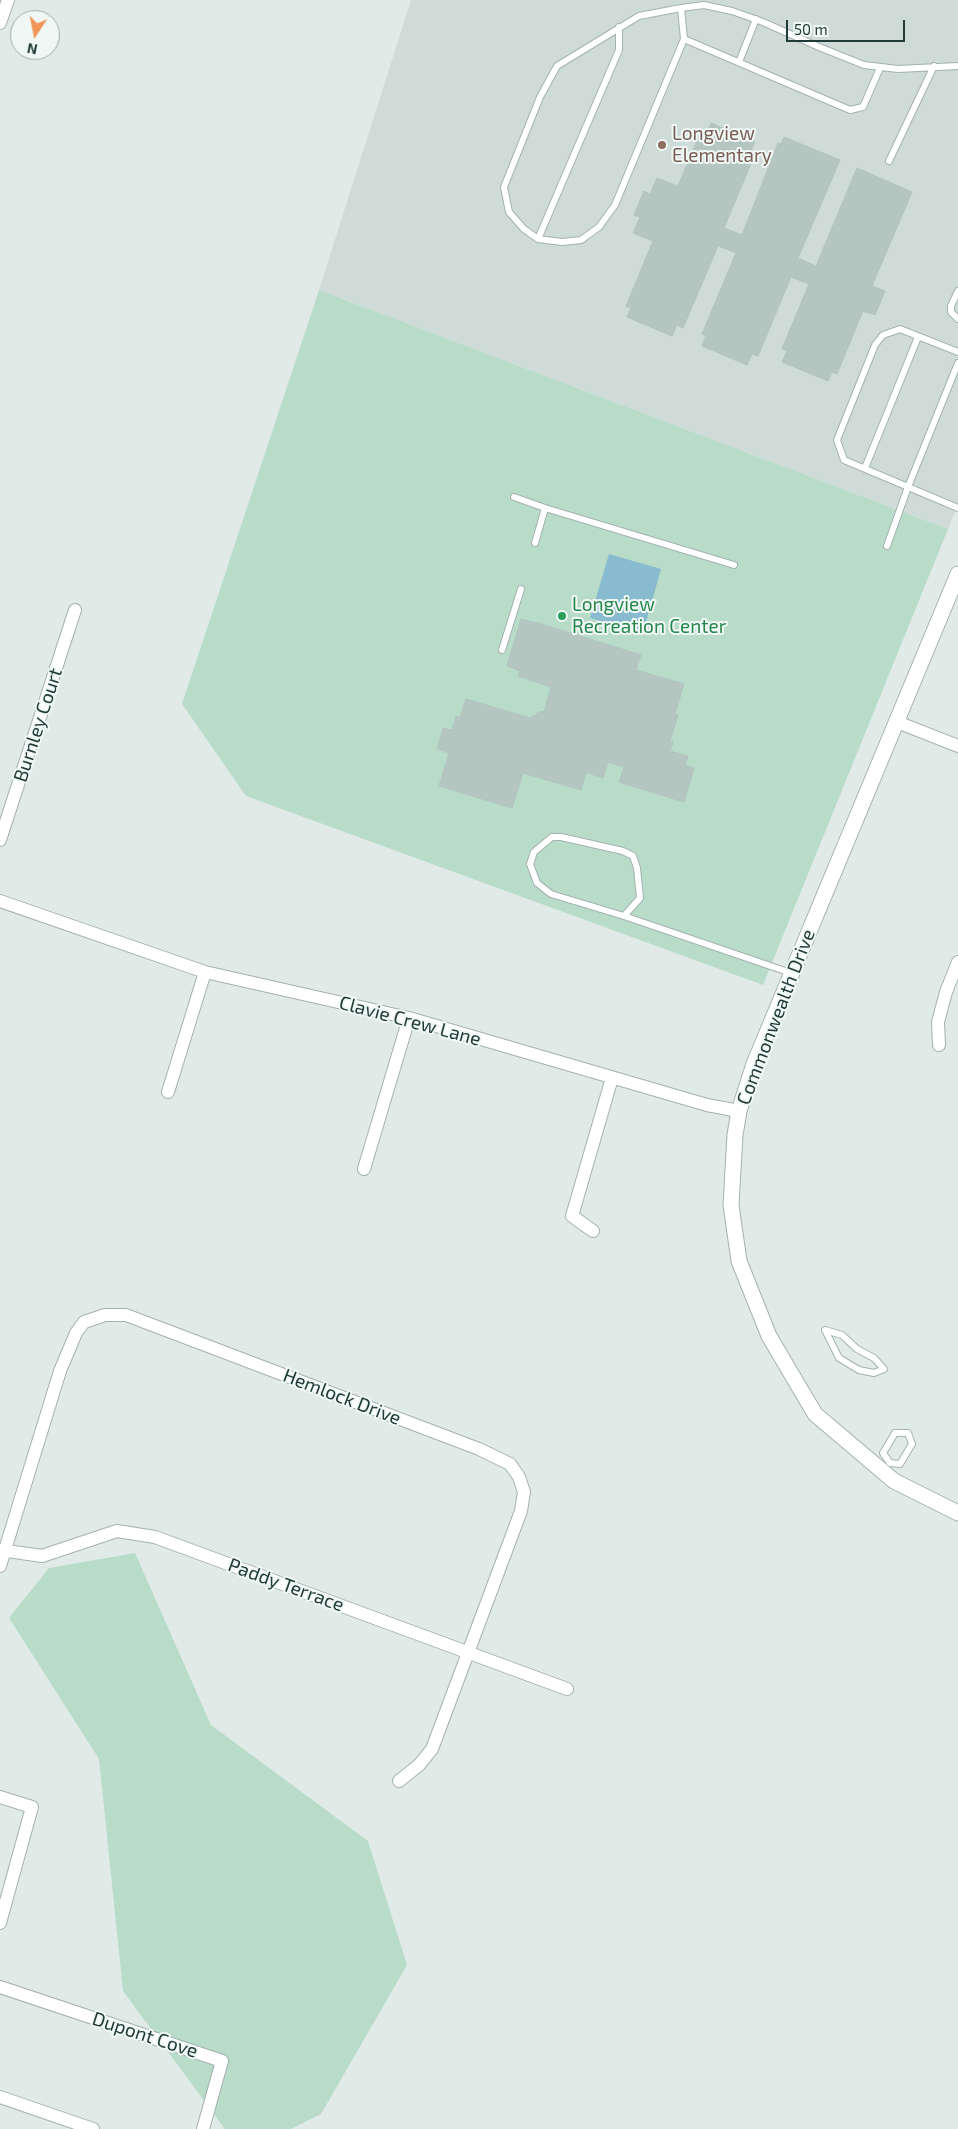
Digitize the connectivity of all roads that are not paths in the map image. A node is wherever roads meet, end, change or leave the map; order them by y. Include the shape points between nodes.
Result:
1 (8, 0) edge
2 (681, 8) junction
3 (756, 19) junction
4 (0, 23) edge
5 (619, 28) junction
6 (684, 39) junction
7 (739, 62) junction
8 (934, 66) junction
9 (958, 66) edge
10 (880, 68) junction
11 (889, 161) dead end
12 (538, 239) junction
13 (958, 291) edge
14 (958, 318) edge
15 (918, 337) junction
16 (958, 352) edge
17 (958, 364) edge
18 (865, 468) junction
19 (908, 487) junction
20 (514, 497) dead end
21 (545, 508) junction
22 (958, 508) edge
23 (535, 543) dead end
24 (887, 546) dead end
25 (734, 565) dead end
26 (958, 574) edge
27 (521, 589) dead end
28 (75, 610) dead end
29 (502, 650) dead end
30 (897, 722) junction
31 (958, 746) edge
32 (0, 840) edge
33 (0, 901) edge
34 (624, 916) junction
35 (958, 962) edge
36 (205, 972) junction
37 (791, 973) junction
38 (409, 1018) junction
39 (939, 1045) dead end
40 (612, 1078) junction
41 (168, 1092) dead end
42 (739, 1111) junction
43 (364, 1169) dead end
44 (593, 1231) dead end
45 (884, 1370) joint
46 (887, 1468) junction
47 (958, 1513) edge
48 (2, 1551) edge
49 (0, 1566) edge
50 (468, 1653) junction
51 (567, 1689) dead end
52 (399, 1781) dead end
53 (0, 1797) edge
54 (0, 1923) edge
55 (0, 1987) edge
56 (0, 2097) edge
57 (93, 2129) edge
58 (203, 2129) edge

1 - 4 street
2 - 3 lane via 704,5
2 - 5 lane via 639,16
2 - 6 lane
3 - 7 lane
3 - 10 lane via 819,48
5 - 12 lane via 619,50
5 - 12 lane via 557,66 540,97 504,187 509,212
6 - 7 lane
6 - 12 lane via 615,205 599,226 581,240
7 - 10 lane via 850,110 863,107
8 - 9 lane
8 - 10 lane
8 - 11 lane
13 - 14 lane via 952,306 952,312
15 - 16 lane
15 - 18 lane
15 - 18 lane via 900,330 883,335 837,440 844,460
17 - 19 lane
18 - 19 lane
19 - 22 lane
19 - 24 lane
20 - 21 lane
21 - 23 lane
21 - 25 lane
26 - 30 street, Commonwealth Drive
27 - 29 lane
28 - 32 street, Burnley Court
30 - 31 street
30 - 37 street, Commonwealth Drive
33 - 36 street, Clavie Crew Lane
34 - 34 lane via 551,894 537,883 530,864 534,852 552,836 623,851 632,856 637,868 640,898
34 - 37 lane
35 - 39 street via 938,1022
36 - 38 street, Clavie Crew Lane
36 - 41 street
37 - 42 street, Commonwealth Drive via 754,1064
38 - 40 street, Clavie Crew Lane
38 - 43 street
40 - 42 street, Clavie Crew Lane
40 - 44 street via 572,1216
42 - 46 street, Commonwealth Drive via 731,1205 739,1261 769,1336 815,1414
45 - 45 lane via 874,1358 842,1335 825,1330 839,1358 859,1370 874,1373
46 - 46 lane via 900,1464 912,1444 908,1433 895,1433 883,1453
46 - 47 street, Commonwealth Drive via 894,1481
48 - 49 street, Hemlock Drive
48 - 50 street, Paddy Terrace via 42,1556 117,1531 155,1537
48 - 50 street, Hemlock Drive via 60,1371 76,1333 84,1322 105,1315 126,1315 479,1449 510,1464 524,1492 521,1511
50 - 51 street, Paddy Terrace
50 - 52 street, Hemlock Drive via 432,1749
53 - 54 street via 32,1807
55 - 58 street, Dupont Cove via 222,2060
56 - 57 street

